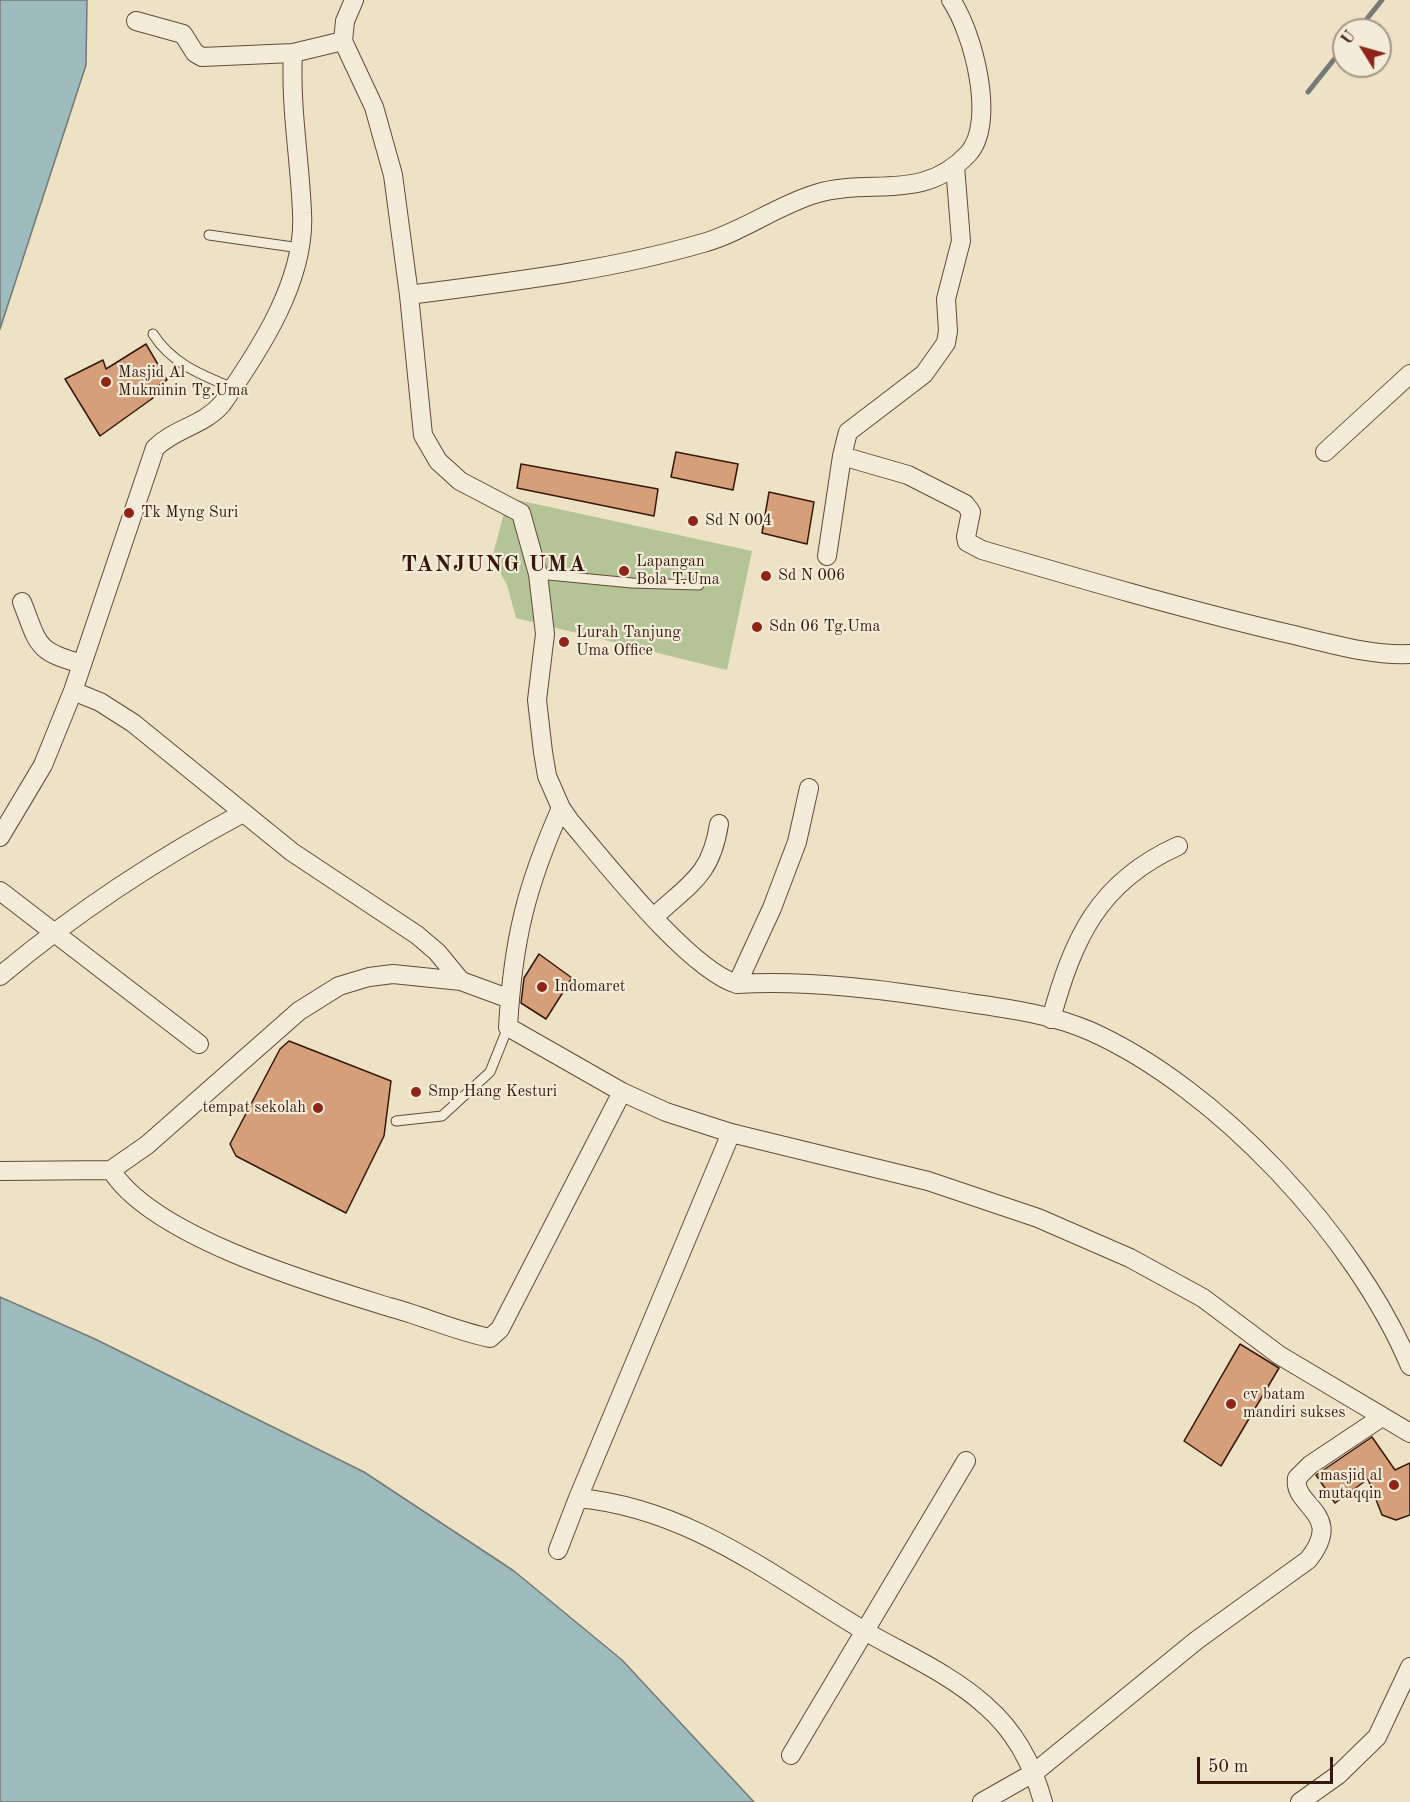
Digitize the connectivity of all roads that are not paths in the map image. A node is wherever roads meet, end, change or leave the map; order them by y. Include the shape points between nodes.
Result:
1 (354, 0) edge
2 (951, 0) edge
3 (136, 21) dead end
4 (343, 41) junction
5 (293, 53) junction
6 (956, 166) junction
7 (208, 235) dead end
8 (300, 248) junction
9 (409, 295) junction
10 (153, 334) dead end
11 (1410, 374) edge
12 (233, 388) junction
13 (1325, 452) dead end
14 (842, 456) junction
15 (827, 556) dead end
16 (538, 574) junction
17 (699, 585) dead end
18 (22, 602) dead end
19 (1410, 654) edge
20 (82, 664) junction
21 (73, 691) junction
22 (809, 788) dead end
23 (561, 808) junction
24 (243, 813) junction
25 (719, 824) dead end
26 (0, 837) edge
27 (1178, 846) dead end
28 (0, 891) edge
29 (654, 917) junction
30 (55, 934) junction
31 (0, 976) edge
32 (461, 981) junction
33 (737, 984) junction
34 (510, 999) junction
35 (1051, 1019) junction
36 (508, 1027) junction
37 (199, 1044) dead end
38 (622, 1092) junction
39 (396, 1120) dead end
40 (731, 1133) junction
41 (111, 1170) junction
42 (0, 1171) edge
43 (1410, 1366) edge
44 (1382, 1417) junction
45 (1410, 1433) edge
46 (966, 1461) dead end
47 (578, 1498) junction
48 (558, 1550) dead end
49 (864, 1630) junction
50 (1410, 1667) edge
51 (791, 1755) dead end
52 (1035, 1772) junction
53 (982, 1802) edge
54 (1042, 1802) edge
55 (1300, 1802) edge

1 - 4 street via 345,21
2 - 6 street via 967,29 979,70 977,142
3 - 5 street via 183,34 202,57
4 - 5 street
4 - 9 street via 384,137
5 - 8 street via 295,152 303,215
6 - 9 street via 926,182 816,194 705,243 596,270
6 - 14 street via 961,241 946,299 946,343 924,375 848,432
7 - 8 lane
8 - 12 street via 294,277 278,312
9 - 16 street via 423,435 428,447 460,481 520,513
10 - 12 lane via 173,358
11 - 13 street
12 - 20 street via 211,416 179,430 155,448
14 - 15 street
14 - 19 street via 908,475 965,504 971,512 967,542 982,550 1204,614 1348,647 1392,655
16 - 17 lane
16 - 23 street via 545,634 537,700 547,776
18 - 20 street via 33,632 47,653
20 - 21 street
21 - 24 street via 134,723
21 - 26 street via 43,765
22 - 33 street via 797,842
23 - 29 street
23 - 34 street via 531,880 518,927
24 - 30 street via 186,843
24 - 32 street via 292,852 417,935
25 - 29 street via 709,863
27 - 35 street via 1132,871 1101,903 1078,940
28 - 30 street
29 - 33 street via 707,968
30 - 31 street
30 - 37 street
32 - 34 street
32 - 41 street via 393,974 339,986 299,1011 147,1145
33 - 35 street via 857,987 1003,1008
34 - 36 street
35 - 43 street via 1089,1031 1163,1071 1259,1153 1331,1232 1384,1312
36 - 38 street
36 - 39 lane via 489,1072 442,1116
38 - 40 street via 666,1112
38 - 41 street via 500,1329 490,1338 333,1291 256,1262 151,1211
40 - 44 street via 928,1181 1047,1222 1160,1272 1203,1298 1280,1355
40 - 47 street
41 - 42 street
44 - 45 street
44 - 52 street via 1297,1478 1296,1486 1319,1517 1322,1529 1320,1541 1308,1560 1197,1640
46 - 49 street
47 - 48 street
47 - 49 street via 639,1508 683,1524 722,1543
49 - 51 street
49 - 52 street via 987,1706 1022,1746
50 - 55 street via 1377,1737 1338,1775
52 - 53 street
52 - 54 street

